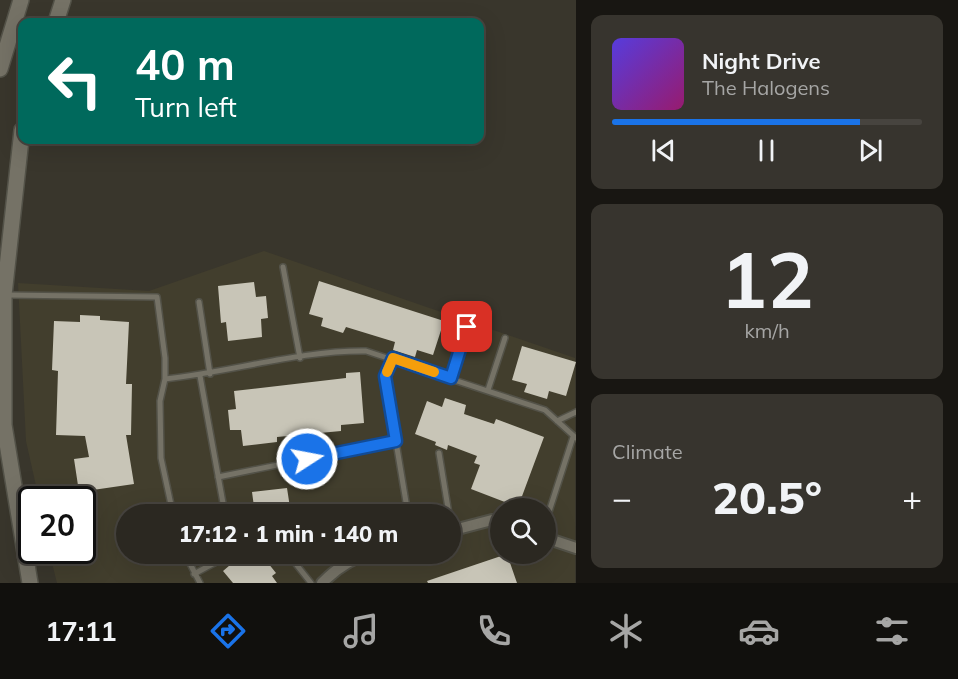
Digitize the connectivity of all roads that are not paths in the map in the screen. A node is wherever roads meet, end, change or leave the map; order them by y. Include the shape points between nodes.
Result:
1 (21, 0) edge
2 (63, 0) edge
3 (57, 18) edge
4 (0, 69) edge
5 (20, 144) edge
6 (283, 267) dead end
7 (2, 294) edge
8 (199, 302) dead end
9 (467, 327) dead end
10 (506, 338) dead end
11 (300, 358) junction
12 (393, 358) junction
13 (210, 374) junction
14 (200, 376) junction
15 (451, 378) junction
16 (165, 379) junction
17 (488, 390) junction
18 (576, 412) edge
19 (557, 421) junction
20 (574, 438) edge
21 (396, 441) junction
22 (439, 453) dead end
23 (218, 477) junction
24 (554, 498) edge
25 (170, 504) edge
26 (223, 504) edge
27 (406, 504) edge
28 (448, 504) edge
29 (490, 521) edge
30 (461, 528) edge
31 (556, 541) edge
32 (576, 548) edge
33 (190, 564) edge
34 (212, 564) edge
35 (296, 564) edge
36 (346, 564) edge
37 (194, 574) junction
38 (30, 583) edge
39 (200, 583) edge
40 (311, 583) edge
41 (322, 583) edge

1 - 4 main road
2 - 3 main road
5 - 7 main road
6 - 11 lane
7 - 16 lane via 157,297
7 - 38 main road via 4,425
8 - 13 lane
9 - 15 lane
10 - 17 lane
11 - 12 lane via 341,351 366,351
11 - 13 lane
12 - 15 lane
12 - 21 lane via 385,376
13 - 14 lane
14 - 16 lane
14 - 23 lane
15 - 17 lane
16 - 25 lane via 160,401 161,458
17 - 19 lane via 545,410
18 - 19 lane
19 - 20 lane
20 - 24 lane
21 - 23 lane
21 - 27 lane
22 - 28 lane
23 - 26 lane
29 - 30 street
31 - 32 street
33 - 37 lane
34 - 37 lane
35 - 40 lane
36 - 41 street
37 - 39 lane

